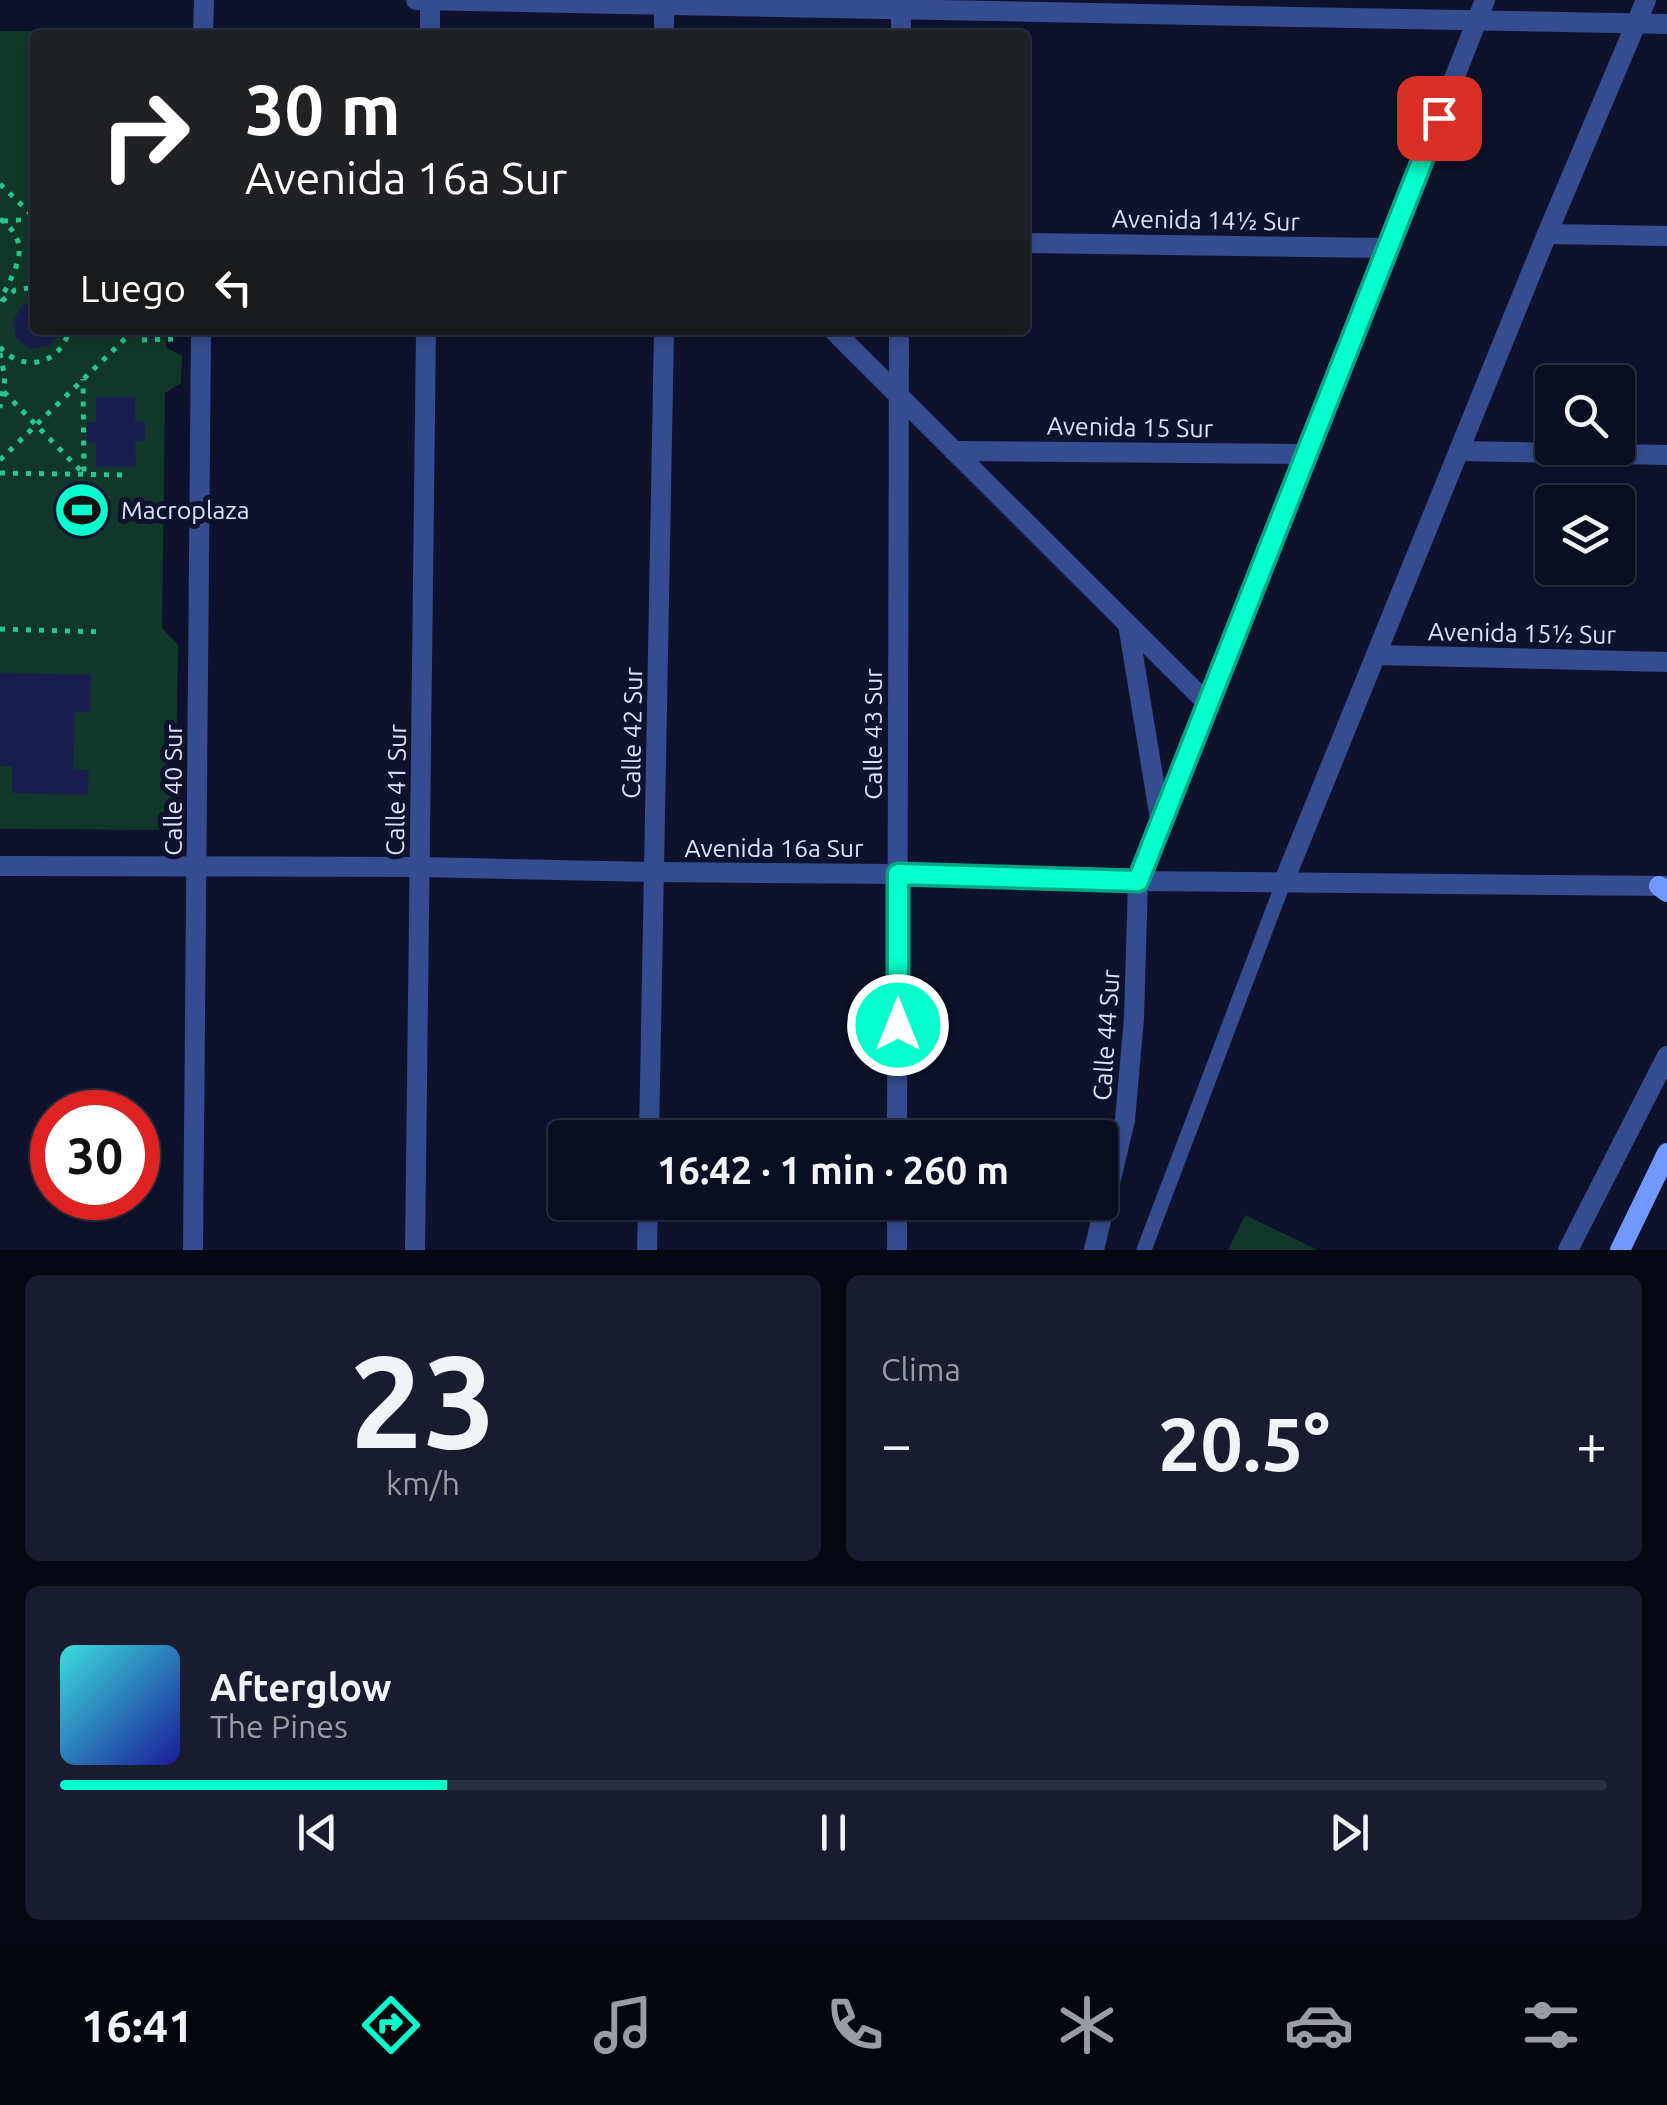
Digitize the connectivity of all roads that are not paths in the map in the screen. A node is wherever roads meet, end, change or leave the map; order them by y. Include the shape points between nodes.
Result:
1 (204, 0) edge
2 (416, 0) edge
3 (430, 0) edge
4 (1646, 0) edge
5 (664, 5) junction
6 (901, 5) edge
7 (1667, 7) edge
8 (1352, 9) edge
9 (1482, 10) edge
10 (1637, 24) junction
11 (1667, 24) edge
12 (204, 30) edge
13 (430, 30) edge
14 (664, 30) edge
15 (1548, 234) junction
16 (1667, 236) edge
17 (1030, 242) edge
18 (1387, 248) junction
19 (201, 335) edge
20 (426, 335) edge
21 (664, 335) edge
22 (838, 335) edge
23 (900, 335) edge
24 (899, 396) junction
25 (1459, 450) junction
26 (954, 451) junction
27 (1306, 454) junction
28 (1667, 455) edge
29 (1128, 624) junction
30 (1376, 655) junction
31 (1667, 662) edge
32 (1208, 704) junction
33 (1161, 823) junction
34 (0, 866) edge
35 (197, 866) junction
36 (420, 867) junction
37 (654, 872) junction
38 (898, 874) junction
39 (1284, 880) junction
40 (1138, 881) junction
41 (1664, 888) edge
42 (1667, 1056) edge
43 (650, 1120) edge
44 (897, 1120) edge
45 (1667, 1153) edge
46 (648, 1220) edge
47 (897, 1220) edge
48 (193, 1250) edge
49 (415, 1250) edge
50 (648, 1250) edge
51 (897, 1250) edge
52 (1094, 1250) edge
53 (1144, 1250) edge
54 (1568, 1250) edge
55 (1620, 1250) edge

1 - 12 street
2 - 3 street
3 - 5 street
3 - 13 street
4 - 10 street
5 - 6 street
5 - 14 street
6 - 8 street
7 - 10 street
8 - 9 street
9 - 10 street
9 - 18 street, Calle 44 Sur
10 - 11 street
10 - 15 street
15 - 16 street
15 - 25 street
17 - 18 street, Avenida 14½ Sur
18 - 27 street, Calle 44 Sur
19 - 35 street, Calle 40 Sur
20 - 36 street, Calle 41 Sur
21 - 37 street, Calle 42 Sur
22 - 24 street
23 - 24 street, Calle 43 Sur
24 - 26 street
24 - 38 street, Calle 43 Sur
25 - 28 street
25 - 30 street
26 - 27 street, Avenida 15 Sur
26 - 29 street
27 - 32 street, Calle 44 Sur
29 - 32 street
29 - 33 street
30 - 31 street, Avenida 15½ Sur
30 - 39 street
32 - 33 street, Calle 44 Sur
33 - 40 street, Calle 44 Sur
34 - 35 street, Avenida 16a Sur
35 - 36 street, Avenida 16a Sur
35 - 48 street, Calle 40 Sur
36 - 37 street, Avenida 16a Sur
36 - 49 street, Calle 41 Sur
37 - 38 street, Avenida 16a Sur
37 - 43 street, Calle 42 Sur
38 - 40 street, Avenida 16a Sur
38 - 44 street, Calle 43 Sur
39 - 40 street, Avenida 16a Sur
39 - 41 street, Avenida 16a Sur
39 - 53 lane
40 - 52 street, Calle 44 Sur via 1125,1120
42 - 54 street
45 - 55 street
46 - 50 street
47 - 51 street

